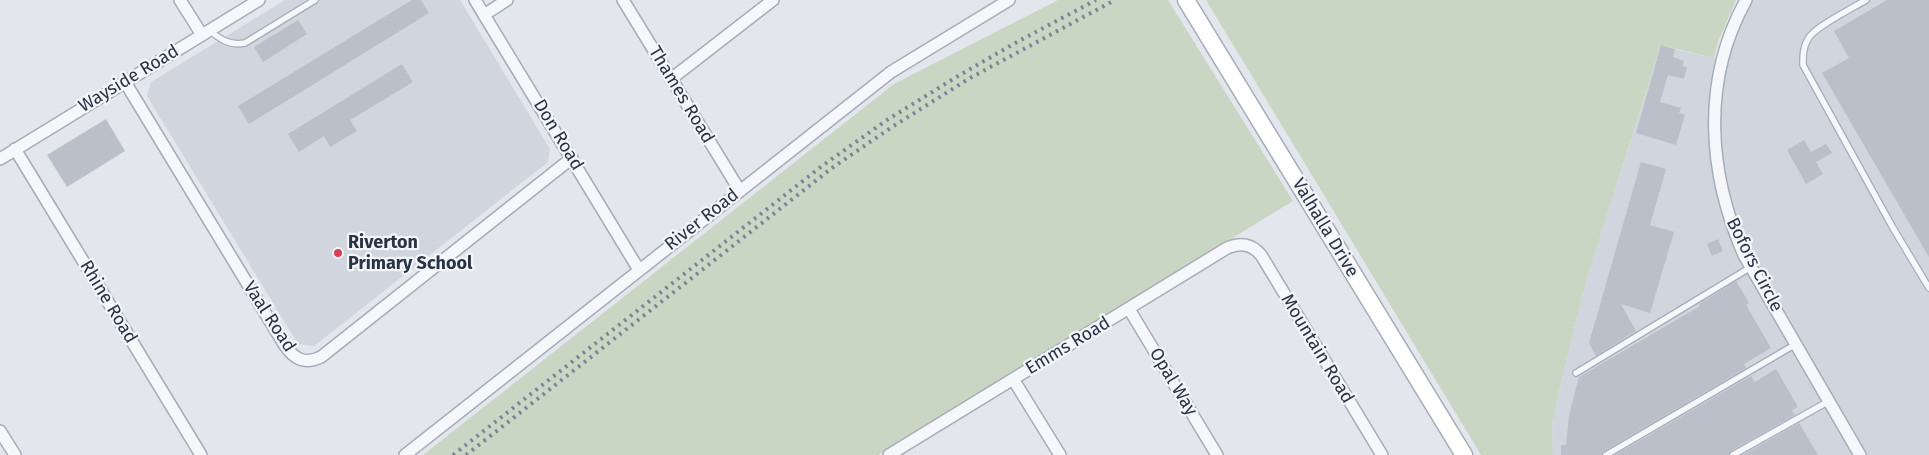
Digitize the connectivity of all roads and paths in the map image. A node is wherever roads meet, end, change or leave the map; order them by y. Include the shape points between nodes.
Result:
1 (180, 0) edge
2 (259, 0) edge
3 (315, 0) edge
4 (475, 0) edge
5 (508, 0) edge
6 (623, 0) edge
7 (773, 0) edge
8 (1009, 0) edge
9 (1186, 0) edge
10 (1746, 0) edge
11 (1866, 0) edge
12 (484, 15) junction
13 (206, 33) junction
14 (672, 79) junction
15 (125, 82) junction
16 (15, 149) junction
17 (0, 158) edge
18 (572, 158) junction
19 (740, 191) junction
20 (1249, 246) joint
21 (1751, 266) junction
22 (639, 270) junction
23 (1929, 288) edge
24 (1128, 309) junction
25 (1796, 344) junction
26 (1576, 373) dead end
27 (1013, 379) junction
28 (1829, 401) junction
29 (0, 431) edge
30 (897, 453) edge
31 (15, 455) edge
32 (201, 455) edge
33 (405, 455) edge
34 (1060, 455) edge
35 (1217, 455) edge
36 (1382, 455) edge
37 (1464, 455) edge
38 (1606, 455) edge
39 (1733, 455) edge
40 (1860, 455) edge

1 - 13 street
2 - 13 street, Wayside Road
3 - 13 lane via 246,43 227,43
4 - 12 street, Don Road
5 - 12 street
6 - 14 street, Thames Road
7 - 14 street
8 - 19 street, River Road via 891,72
9 - 37 main road, Valhalla Drive
10 - 21 street, Bofors Circle via 1722,60 1715,104 1714,139 1727,211
11 - 23 lane via 1808,38 1803,66
12 - 18 street, Don Road
13 - 15 street, Wayside Road
14 - 19 street, Thames Road
15 - 16 street, Wayside Road
15 - 18 street, Vaal Road via 284,344 296,359 304,361 321,357
16 - 17 street, Wayside Road
16 - 32 street, Rhine Road
18 - 22 street, Don Road
19 - 22 street, River Road
20 - 24 street, Emms Road via 1238,244 1227,248
20 - 36 street, Mountain Road via 1261,255
21 - 25 street, Bofors Circle
21 - 26 lane
22 - 33 street, River Road
24 - 27 street, Emms Road
24 - 35 street, Opal Way
25 - 28 street, Bofors Circle
25 - 38 lane
27 - 30 street, Emms Road
27 - 34 street
28 - 39 lane
28 - 40 street, Bofors Circle
29 - 31 street

